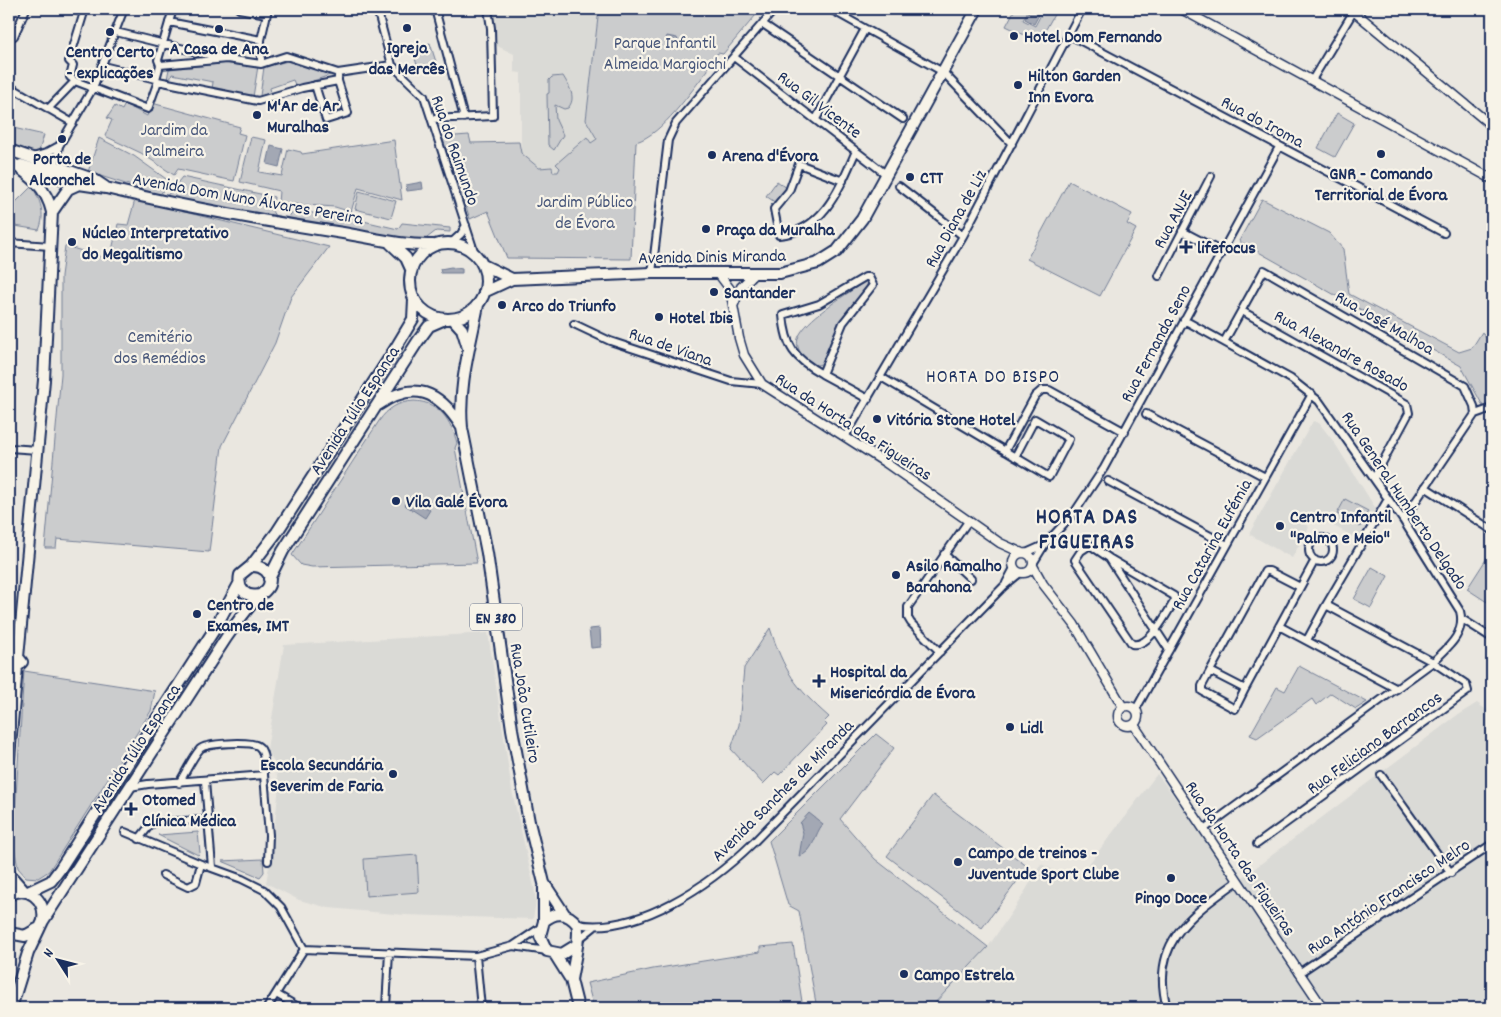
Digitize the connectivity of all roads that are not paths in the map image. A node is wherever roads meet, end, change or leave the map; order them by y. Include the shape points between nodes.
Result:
1 (26, 9) edge
2 (73, 9) edge
3 (124, 9) edge
4 (173, 9) edge
5 (239, 9) edge
6 (377, 9) edge
7 (434, 9) edge
8 (488, 9) edge
9 (775, 9) edge
10 (830, 9) edge
11 (977, 9) edge
12 (1082, 9) edge
13 (1181, 9) edge
14 (1353, 9) edge
15 (84, 11) edge
16 (268, 11) edge
17 (169, 22) junction
18 (763, 24) junction
19 (865, 29) junction
20 (116, 32) junction
21 (1068, 34) junction
22 (14, 36) dead end
23 (261, 40) junction
24 (163, 43) junction
25 (734, 57) junction
26 (227, 59) junction
27 (261, 64) junction
28 (160, 65) junction
29 (392, 65) junction
30 (103, 66) junction
31 (943, 72) junction
32 (338, 73) junction
33 (839, 77) junction
34 (157, 80) junction
35 (1312, 80) junction
36 (75, 81) junction
37 (338, 81) junction
38 (9, 86) edge
39 (315, 86) junction
40 (93, 88) junction
41 (48, 109) junction
42 (464, 118) junction
43 (432, 119) junction
44 (903, 119) dead end
45 (816, 120) junction
46 (73, 123) junction
47 (1492, 126) edge
48 (1012, 144) junction
49 (60, 146) junction
50 (1279, 147) junction
51 (9, 150) edge
52 (856, 151) junction
53 (28, 158) junction
54 (10, 162) edge
55 (54, 171) junction
56 (887, 175) junction
57 (1211, 176) dead end
58 (1490, 179) edge
59 (843, 181) junction
60 (79, 184) junction
61 (899, 186) dead end
62 (106, 188) junction
63 (48, 198) junction
64 (52, 212) junction
65 (466, 225) junction
66 (1182, 231) junction
67 (1444, 233) dead end
68 (963, 236) junction
69 (385, 239) junction
70 (9, 243) edge
71 (450, 243) junction
72 (50, 246) junction
73 (434, 246) junction
74 (1222, 252) junction
75 (476, 254) junction
76 (483, 265) junction
77 (411, 269) junction
78 (652, 273) junction
79 (718, 273) junction
80 (733, 273) junction
81 (754, 273) junction
82 (1159, 276) dead end
83 (512, 278) junction
84 (484, 292) junction
85 (414, 299) junction
86 (734, 304) junction
87 (478, 305) junction
88 (1242, 311) junction
89 (449, 319) junction
90 (1184, 320) junction
91 (574, 324) dead end
92 (1224, 342) junction
93 (468, 350) junction
94 (822, 374) junction
95 (881, 377) junction
96 (762, 384) junction
97 (1312, 394) junction
98 (868, 400) junction
99 (376, 407) junction
100 (1492, 408) edge
101 (1146, 414) dead end
102 (1475, 414) junction
103 (462, 428) junction
104 (1125, 432) junction
105 (845, 437) junction
106 (9, 448) edge
107 (38, 450) junction
108 (1004, 451) junction
109 (1015, 457) junction
110 (1265, 477) junction
111 (1374, 478) junction
112 (1108, 481) dead end
113 (1425, 487) junction
114 (1388, 499) junction
115 (969, 520) junction
116 (1403, 520) junction
117 (1492, 530) edge
118 (1000, 543) junction
119 (1045, 544) junction
120 (1227, 545) junction
121 (1024, 553) junction
122 (944, 554) junction
123 (1109, 558) junction
124 (1315, 560) dead end
125 (1034, 564) junction
126 (251, 566) junction
127 (1018, 569) junction
128 (269, 579) junction
129 (971, 579) dead end
130 (239, 584) junction
131 (1043, 584) junction
132 (1300, 588) junction
133 (259, 595) junction
134 (1326, 605) junction
135 (1462, 619) junction
136 (1280, 626) junction
137 (1156, 631) junction
138 (1492, 638) edge
139 (1307, 640) junction
140 (1169, 650) junction
141 (940, 652) junction
142 (14, 661) edge
143 (1433, 662) junction
144 (1210, 671) junction
145 (1245, 689) junction
146 (1397, 689) junction
147 (1123, 707) junction
148 (1136, 709) junction
149 (1134, 725) junction
150 (9, 757) edge
151 (142, 768) junction
152 (1382, 775) dead end
153 (264, 776) junction
154 (179, 782) junction
155 (205, 782) junction
156 (148, 784) junction
157 (130, 787) junction
158 (208, 820) junction
159 (1204, 830) junction
160 (125, 832) dead end
161 (139, 839) junction
162 (1257, 844) dead end
163 (1492, 844) edge
164 (268, 861) dead end
165 (201, 864) junction
166 (212, 867) junction
167 (1451, 873) junction
168 (9, 874) edge
169 (163, 875) dead end
170 (1238, 881) junction
171 (544, 883) junction
172 (26, 892) junction
173 (9, 895) edge
174 (565, 915) junction
175 (577, 924) junction
176 (40, 925) junction
177 (542, 925) junction
178 (594, 927) junction
179 (9, 933) edge
180 (577, 943) junction
181 (513, 946) junction
182 (304, 949) junction
183 (389, 952) junction
184 (550, 952) junction
185 (476, 956) junction
186 (1300, 973) junction
187 (571, 980) junction
188 (276, 994) junction
189 (11, 1008) edge
190 (267, 1008) edge
191 (300, 1008) edge
192 (386, 1008) edge
193 (481, 1008) edge
194 (578, 1008) edge
195 (1167, 1008) edge
196 (1324, 1008) edge

1 - 22 street
2 - 15 street
3 - 20 street
4 - 17 street
5 - 16 street
6 - 29 street
7 - 42 street
8 - 42 street via 493,116
9 - 18 street
10 - 19 street
11 - 31 main road, Avenida Dinis Miranda
12 - 21 street, Rua Diana de Liz
13 - 35 street
14 - 35 street
14 - 47 street
15 - 36 street via 69,61 73,65 70,77
16 - 23 street
17 - 23 street
17 - 24 street
18 - 25 street
18 - 33 street
19 - 31 street
19 - 33 street
20 - 24 street
20 - 30 street
21 - 48 street, Rua Diana de Liz
21 - 50 street, Rua do Iroma
23 - 27 street
24 - 26 street
24 - 28 street via 158,60
25 - 45 street, Rua Gil Vicente
25 - 78 street via 676,123 668,140
26 - 27 street
26 - 28 street
27 - 32 street via 286,56
28 - 34 street
29 - 32 street
29 - 43 street, Rua do Raimundo via 420,91
30 - 34 street
30 - 40 street
31 - 48 street
31 - 56 main road, Avenida Dinis Miranda
32 - 37 street
33 - 44 street
33 - 45 street
34 - 39 street via 258,102
34 - 40 street via 148,109
35 - 58 street
36 - 40 street
36 - 41 street
37 - 39 street
37 - 39 street via 348,113 326,120
38 - 41 street
40 - 46 street
41 - 46 street
42 - 43 street
43 - 65 street, Rua do Raimundo
45 - 52 street, Rua Gil Vicente
46 - 49 street
48 - 68 street, Rua Diana de Liz
49 - 53 street via 46,154
49 - 55 street
50 - 67 street, Rua do Iroma
50 - 74 street, Rua Fernanda Seno
51 - 53 main road, Avenida Dom Nuno Álvares Pereira
52 - 56 street, Rua Gil Vicente
52 - 59 street
53 - 55 main road, Avenida Dom Nuno Álvares Pereira
54 - 55 main road, Avenida Dom Nuno Álvares Pereira
54 - 63 main road via 35,179
55 - 60 main road, Avenida Dom Nuno Álvares Pereira
55 - 62 main road, Avenida Dom Nuno Álvares Pereira via 93,179
55 - 63 main road
56 - 81 main road, Avenida Dinis Miranda via 856,230 837,251 808,267 780,273
57 - 66 street, Rua ANJE
59 - 59 street via 817,220 792,234 779,235 774,209 788,191 799,164
60 - 62 main road, Avenida Dom Nuno Álvares Pereira
60 - 64 main road via 68,189
61 - 68 street
62 - 69 main road, Avenida Dom Nuno Álvares Pereira via 272,222
63 - 64 main road
64 - 72 main road
65 - 71 street, Rua do Raimundo
65 - 75 street, Rua do Raimundo
66 - 74 street
66 - 82 street, Rua ANJE
68 - 95 street, Rua Diana de Liz
69 - 73 main road, Avenida Dom Nuno Álvares Pereira via 412,246
69 - 77 main road via 399,250
70 - 72 street
71 - 73 main road
71 - 75 main road via 460,244
72 - 107 main road
73 - 77 main road via 424,251
74 - 90 street, Rua Fernanda Seno
75 - 76 main road
76 - 83 main road, Avenida Dinis Miranda
76 - 84 main road via 486,274
77 - 85 main road
78 - 79 main road, Avenida Dinis Miranda
78 - 83 main road, Avenida Dinis Miranda
79 - 80 main road, Avenida Dinis Miranda
79 - 86 street, Rua da Horta das Figueiras via 730,289
80 - 81 main road, Avenida Dinis Miranda
80 - 86 street, Rua da Horta das Figueiras via 737,284
81 - 86 street via 741,287
83 - 84 main road, Avenida Dinis Miranda
84 - 87 main road
85 - 89 main road via 427,313
85 - 126 main road, Avenida Túlio Espanca via 413,319 400,341 280,527
86 - 96 street, Rua da Horta das Figueiras via 741,346
87 - 89 main road via 462,317
87 - 93 main road, Rua João Cutileiro / EN 380
88 - 92 street
88 - 102 street, Rua José Malhoa via 1264,270 1465,386
88 - 111 street, Rua Alexandre Rosado via 1408,404 1409,413
89 - 93 main road, Rua João Cutileiro / EN 380 via 462,329
89 - 99 main road, Avenida Túlio Espanca via 429,326
90 - 92 street, Rua General Humberto Delgado
90 - 104 street, Rua Fernanda Seno
91 - 96 street, Rua de Viana via 617,343 731,381
92 - 97 street, Rua General Humberto Delgado
93 - 103 main road, Rua João Cutileiro / EN 380 via 461,394
94 - 94 street via 843,323 873,285 869,277 819,304 783,315 787,343 800,360
94 - 98 street
95 - 98 street, Rua Diana de Liz
95 - 108 street
96 - 105 street, Rua da Horta das Figueiras
97 - 110 street, Rua Catarina Eufémia
97 - 111 street, Rua General Humberto Delgado via 1327,409
98 - 105 street, Rua Diana de Liz
99 - 103 main road via 398,393 421,392 441,400
99 - 128 main road, Avenida Túlio Espanca via 283,551
100 - 102 street
101 - 110 street
102 - 113 street
103 - 171 main road, Rua João Cutileiro / EN 380 via 487,553 513,737
104 - 108 street via 1049,390 1042,390 1035,396
104 - 119 street, Rua Fernanda Seno via 1086,497
105 - 115 street, Rua da Horta das Figueiras
106 - 107 street
107 - 142 main road
108 - 109 street
109 - 109 street via 1049,476 1069,439 1035,419
110 - 120 street, Rua Catarina Eufémia
111 - 114 street, Rua General Humberto Delgado
112 - 120 street
113 - 116 street
113 - 117 street
114 - 116 street, Rua General Humberto Delgado
114 - 134 street
115 - 118 street, Rua da Horta das Figueiras
115 - 122 street
116 - 135 street, Rua General Humberto Delgado via 1457,605
118 - 121 street, Rua da Horta das Figueiras
118 - 127 street, Rua da Horta das Figueiras
119 - 121 street, Rua Fernanda Seno
119 - 125 street, Rua Fernanda Seno
120 - 140 street, Rua Catarina Eufémia
121 - 125 street, Rua da Horta das Figueiras
121 - 127 street
122 - 129 street
122 - 141 street via 907,612 911,623
123 - 137 street
123 - 137 street via 1174,596
123 - 137 street via 1090,546 1075,560 1132,644 1138,644
124 - 132 street
125 - 127 street
125 - 131 street, Rua da Horta das Figueiras
126 - 128 main road via 265,570
126 - 130 main road, Avenida Túlio Espanca via 242,571
127 - 131 street, Rua da Horta das Figueiras
127 - 141 street, Avenida Sanches de Miranda
128 - 133 main road, Avenida Túlio Espanca via 267,590
130 - 133 main road via 244,593
130 - 172 main road, Avenida Túlio Espanca via 214,630 60,869 51,881
131 - 147 street, Rua da Horta das Figueiras via 1074,624
132 - 136 street
132 - 144 street via 1265,571
133 - 151 main road, Avenida Túlio Espanca via 226,638
134 - 139 street
134 - 143 street
135 - 138 street
135 - 143 street via 1459,633
136 - 139 street
136 - 145 street
137 - 140 street
139 - 146 street
140 - 148 street, Rua Catarina Eufémia
141 - 178 street, Avenida Sanches de Miranda via 719,874 688,896 645,914
142 - 150 main road
143 - 146 street
143 - 162 street, Rua Feliciano Barrancos via 1466,684 1468,691 1465,696
144 - 145 street
144 - 145 street via 1202,686 1204,692 1234,709
146 - 159 street
147 - 148 street
147 - 149 street, Rua da Horta das Figueiras via 1118,713 1119,721 1125,726
148 - 149 street via 1138,719
149 - 159 street, Rua da Horta das Figueiras
151 - 156 street via 141,777
151 - 157 main road, Avenida Túlio Espanca
152 - 167 street
153 - 154 street via 263,751 258,746 209,745 201,748
153 - 155 street
153 - 164 street
154 - 155 street
154 - 156 street
155 - 158 street
156 - 157 street
157 - 176 main road, Avenida Túlio Espanca
158 - 161 street via 157,822 150,825
158 - 166 street
159 - 170 street, Rua da Horta das Figueiras
160 - 161 street
161 - 165 street
163 - 167 street, Rua António Francisco Melro
165 - 166 street
165 - 169 street via 196,883 192,886
166 - 182 street via 270,894
167 - 186 street, Rua António Francisco Melro
168 - 172 main road
170 - 186 street, Rua da Horta das Figueiras
170 - 195 street via 1187,920 1170,945 1165,958 1163,983
171 - 174 main road, Rua João Cutileiro / EN 380
171 - 177 main road, Rua João Cutileiro / EN 380
172 - 173 main road, Avenida Túlio Espanca
172 - 176 main road via 40,900 44,914
174 - 175 main road, Rua João Cutileiro
174 - 177 main road via 557,914
175 - 178 street, Avenida Sanches de Miranda
175 - 180 main road, Rua João Cutileiro
176 - 179 main road via 25,936
176 - 189 main road, Avenida Túlio Espanca
177 - 181 street
177 - 184 main road, Rua João Cutileiro via 540,936
178 - 180 street, Avenida Sanches de Miranda
180 - 184 main road via 569,951
180 - 187 main road, Rua João Cutileiro
181 - 184 street
181 - 185 street
182 - 183 street
182 - 188 street
183 - 185 street
183 - 192 street
184 - 187 main road, Rua João Cutileiro
185 - 193 street
186 - 196 street, Rua da Horta das Figueiras
187 - 194 main road, Rua João Cutileiro
188 - 190 street
188 - 191 street

